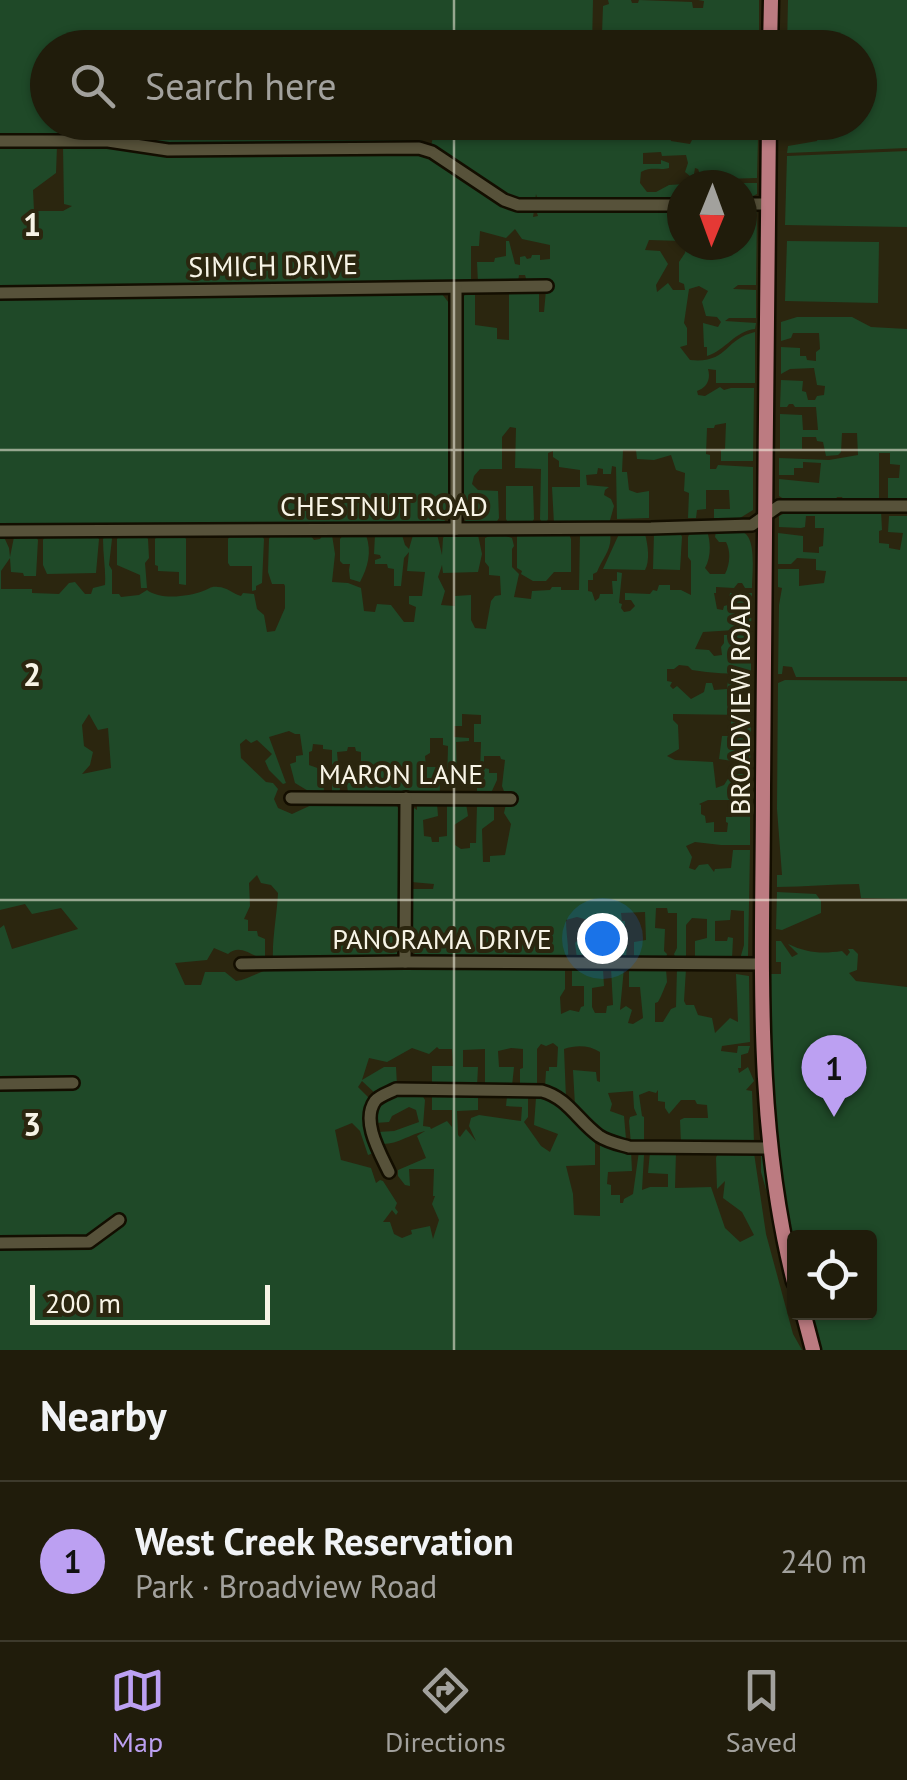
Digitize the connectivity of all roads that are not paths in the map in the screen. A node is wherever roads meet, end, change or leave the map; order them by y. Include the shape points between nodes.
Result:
1 (771, 0) edge
2 (770, 30) edge
3 (769, 140) edge
4 (0, 142) edge
5 (757, 204) edge
6 (768, 204) junction
7 (667, 205) edge
8 (547, 286) dead end
9 (456, 288) junction
10 (0, 293) edge
11 (907, 506) edge
12 (765, 516) junction
13 (456, 529) junction
14 (0, 531) edge
15 (291, 798) dead end
16 (406, 798) junction
17 (511, 799) dead end
18 (406, 962) junction
19 (242, 964) dead end
20 (763, 964) junction
21 (73, 1083) dead end
22 (0, 1084) edge
23 (770, 1148) junction
24 (389, 1172) dead end
25 (119, 1220) dead end
26 (0, 1242) edge
27 (787, 1249) edge
28 (804, 1320) edge
29 (813, 1350) edge

1 - 2 main road
3 - 6 main road, BROADVIEW ROAD
4 - 7 street via 108,141 168,150 419,148 518,205
5 - 6 street
6 - 12 main road, BROADVIEW ROAD
8 - 9 street, SIMICH DRIVE
9 - 10 street, SIMICH DRIVE
9 - 13 street
11 - 12 street, CHESTNUT ROAD via 779,506
12 - 13 street, CHESTNUT ROAD via 752,526
12 - 20 main road, BROADVIEW ROAD
13 - 14 street, CHESTNUT ROAD
15 - 16 street, MARON LANE
16 - 17 street, MARON LANE
16 - 18 street
18 - 19 street, PANORAMA DRIVE
18 - 20 street, PANORAMA DRIVE
20 - 23 main road, BROADVIEW ROAD
21 - 22 street
23 - 24 street via 612,1143 542,1091 396,1090 378,1097 370,1115
23 - 27 main road, BROADVIEW ROAD
25 - 26 street via 89,1242
28 - 29 main road

